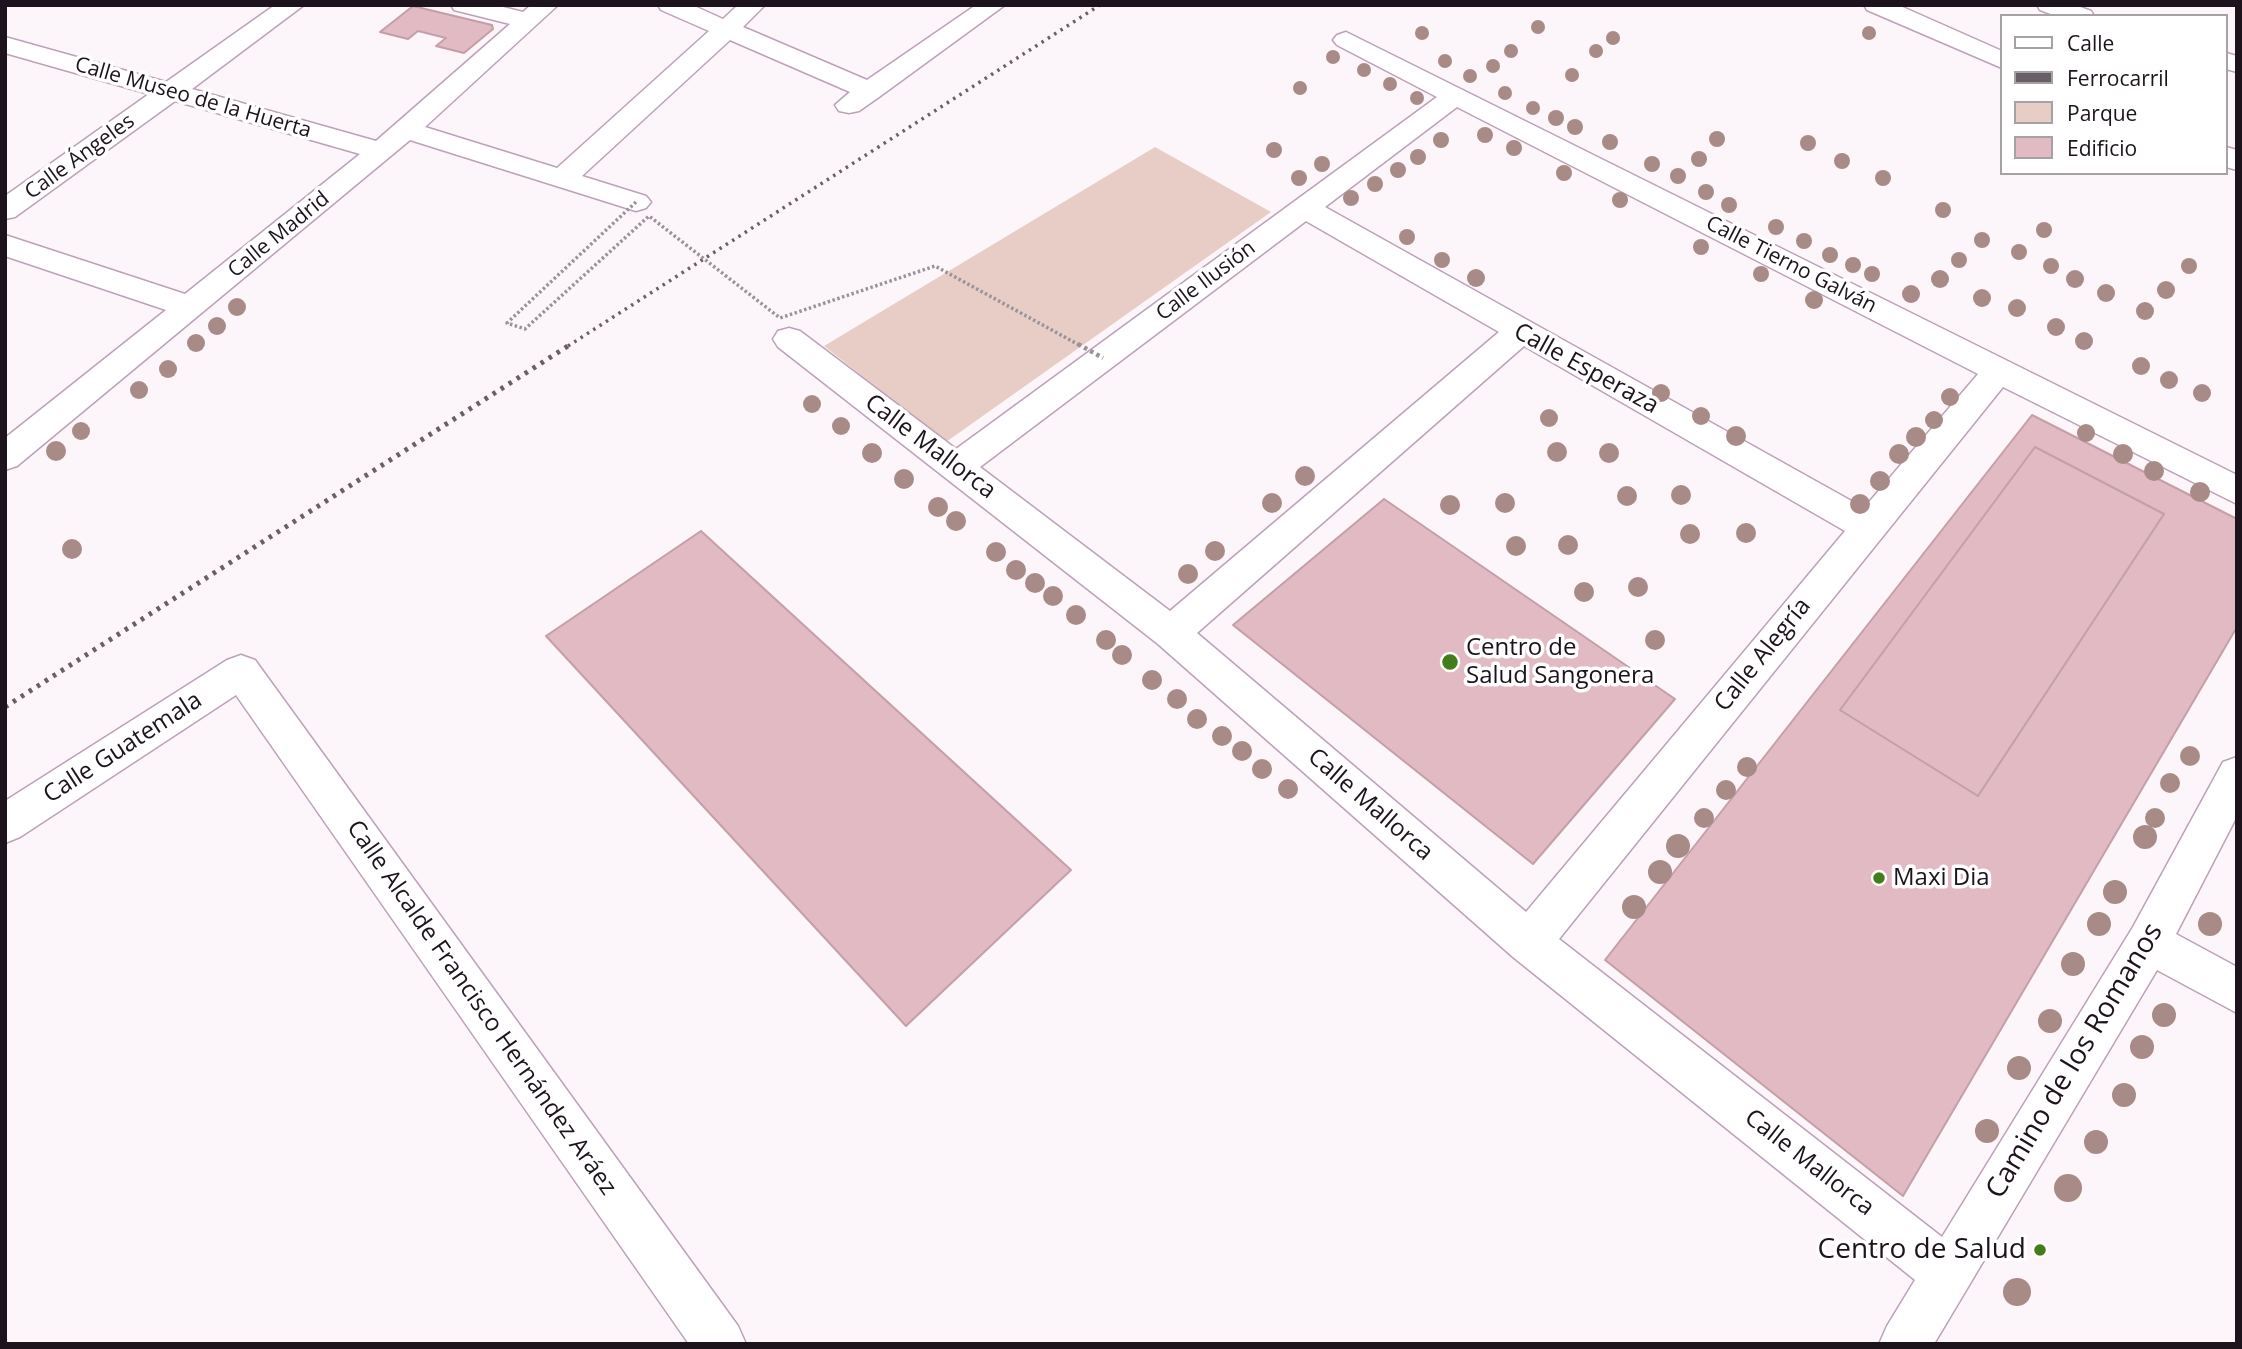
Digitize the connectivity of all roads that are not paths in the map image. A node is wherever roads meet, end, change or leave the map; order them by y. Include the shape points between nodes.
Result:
1 (292, 5) edge
2 (463, 5) edge
3 (670, 5) edge
4 (753, 5) edge
5 (992, 5) edge
6 (1876, 5) edge
7 (2049, 5) edge
8 (538, 13) edge
9 (2076, 14) edge
10 (725, 31) junction
11 (1346, 40) dead end
12 (5, 45) edge
13 (2000, 59) edge
14 (171, 92) junction
15 (1455, 96) junction
16 (404, 129) junction
17 (381, 151) junction
18 (563, 178) junction
19 (636, 202) road end
20 (1305, 208) junction
21 (5, 211) edge
22 (5, 245) edge
23 (191, 307) junction
24 (1520, 332) junction
25 (789, 340) dead end
26 (1999, 370) junction
27 (5, 457) edge
28 (957, 467) junction
29 (2237, 491) edge
30 (1868, 527) junction
31 (1171, 633) junction
32 (241, 671) joint
33 (2237, 775) edge
34 (5, 824) edge
35 (1529, 942) junction
36 (2150, 942) junction
37 (2237, 991) edge
38 (1948, 1273) junction
39 (720, 1344) edge
40 (1905, 1344) edge

1 - 14 street, Calle Ángeles
2 - 8 street
3 - 10 street
4 - 10 street
5 - 10 street via 859,98
6 - 13 street
7 - 9 street
8 - 16 street, Calle Madrid
10 - 18 street
11 - 15 street, Calle Tierno Galván
12 - 14 street, Calle Museo de la Huerta
14 - 17 street, Calle Museo de la Huerta
14 - 21 street, Calle Ángeles
15 - 20 street, Calle Ilusión
15 - 26 street, Calle Tierno Galván
16 - 17 street, Calle Madrid
16 - 18 street
17 - 23 street, Calle Madrid
18 - 19 street
20 - 24 street, Calle Esperaza
20 - 28 street, Calle Ilusión
22 - 23 street
23 - 27 street, Calle Madrid
24 - 30 street, Calle Esperaza
24 - 31 street
25 - 28 street, Calle Mallorca
26 - 29 street, Calle Tierno Galván
26 - 30 street, Calle Alegría
28 - 31 street, Calle Mallorca
30 - 35 street, Calle Alegría
31 - 35 street, Calle Mallorca
32 - 34 street, Calle Guatemala
32 - 39 street, Calle Alcalde Francisco Hernández Aráez
33 - 36 street, Camino de los Romanos
35 - 38 street, Calle Mallorca
36 - 37 street
36 - 38 street, Camino de los Romanos
38 - 40 street, Camino de los Romanos

